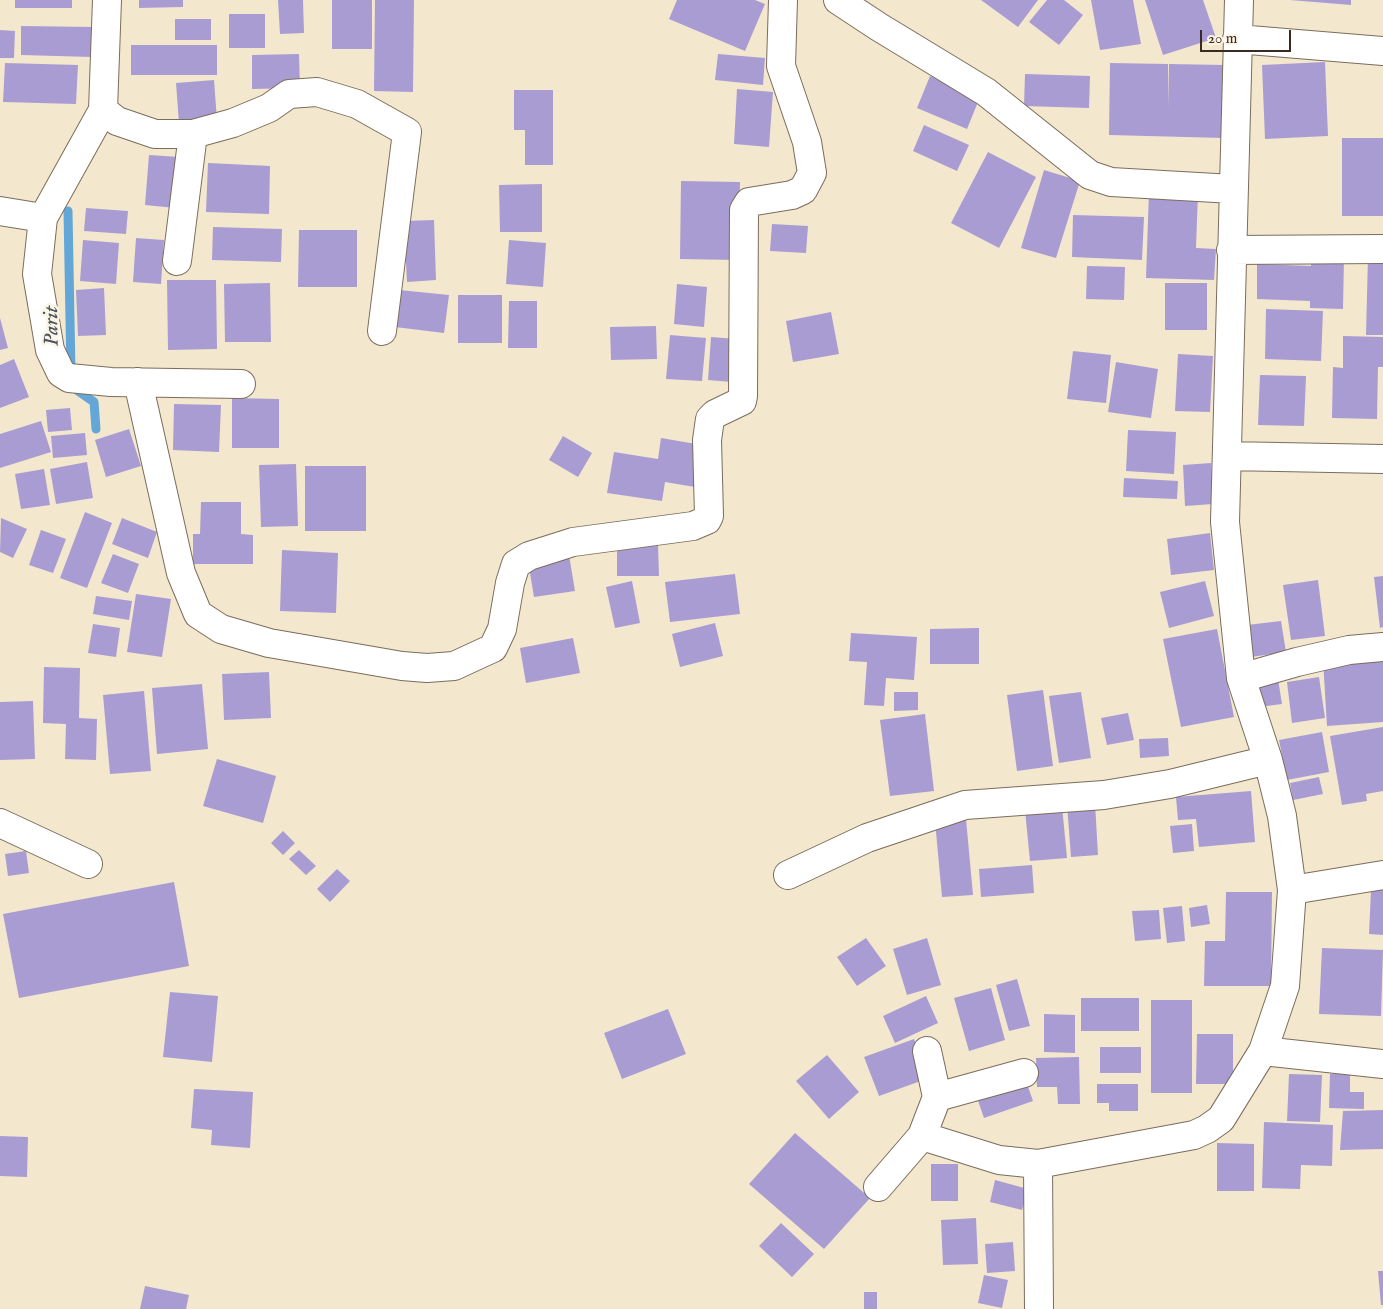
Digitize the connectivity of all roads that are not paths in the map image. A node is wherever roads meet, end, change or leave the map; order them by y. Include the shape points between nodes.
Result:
1 (107, 0) edge
2 (783, 0) edge
3 (838, 0) edge
4 (1239, 0) edge
5 (1237, 39) junction
6 (1383, 51) edge
7 (103, 110) junction
8 (193, 134) junction
9 (1233, 189) junction
10 (0, 211) edge
11 (43, 218) junction
12 (1383, 249) edge
13 (1231, 250) junction
14 (177, 261) dead end
15 (382, 331) dead end
16 (138, 382) junction
17 (241, 384) dead end
18 (1227, 456) junction
19 (1383, 459) edge
20 (1383, 647) edge
21 (1241, 678) junction
22 (1268, 760) junction
23 (0, 823) edge
24 (88, 864) dead end
25 (788, 875) dead end
26 (1383, 875) edge
27 (1292, 890) junction
28 (927, 1051) dead end
29 (1263, 1051) junction
30 (1383, 1064) edge
31 (1024, 1073) dead end
32 (937, 1097) junction
33 (922, 1136) junction
34 (1038, 1164) junction
35 (878, 1188) dead end
36 (1039, 1309) edge

1 - 7 street
2 - 16 street via 781,66 807,142 812,173 802,190 749,202 744,210 743,396 742,401 710,419 707,440 709,516 693,526 573,542 529,556 516,564 502,629 493,648 454,666 402,666 269,643 221,629 198,614 181,573
3 - 9 street via 986,92 1090,175 1111,182
4 - 5 street
5 - 6 street
5 - 9 street
7 - 8 street via 117,121 155,134
7 - 11 street
8 - 14 street
8 - 15 street via 233,123 269,108 289,94 317,92 356,104 407,132
9 - 13 street
10 - 11 street
11 - 16 street via 37,274 54,362 69,378
12 - 13 street
13 - 18 street
16 - 17 street
18 - 19 street
18 - 21 street via 1225,522
20 - 21 street via 1349,650
21 - 22 street
22 - 25 street via 1170,784 1104,795 965,805 867,838
22 - 27 street via 1282,816
23 - 24 street
26 - 27 street
27 - 29 street via 1284,986
28 - 32 street
29 - 30 street
29 - 34 street via 1221,1119 1208,1129 1194,1135
31 - 32 street
32 - 33 street
33 - 34 street via 999,1160
33 - 35 street
34 - 36 street

